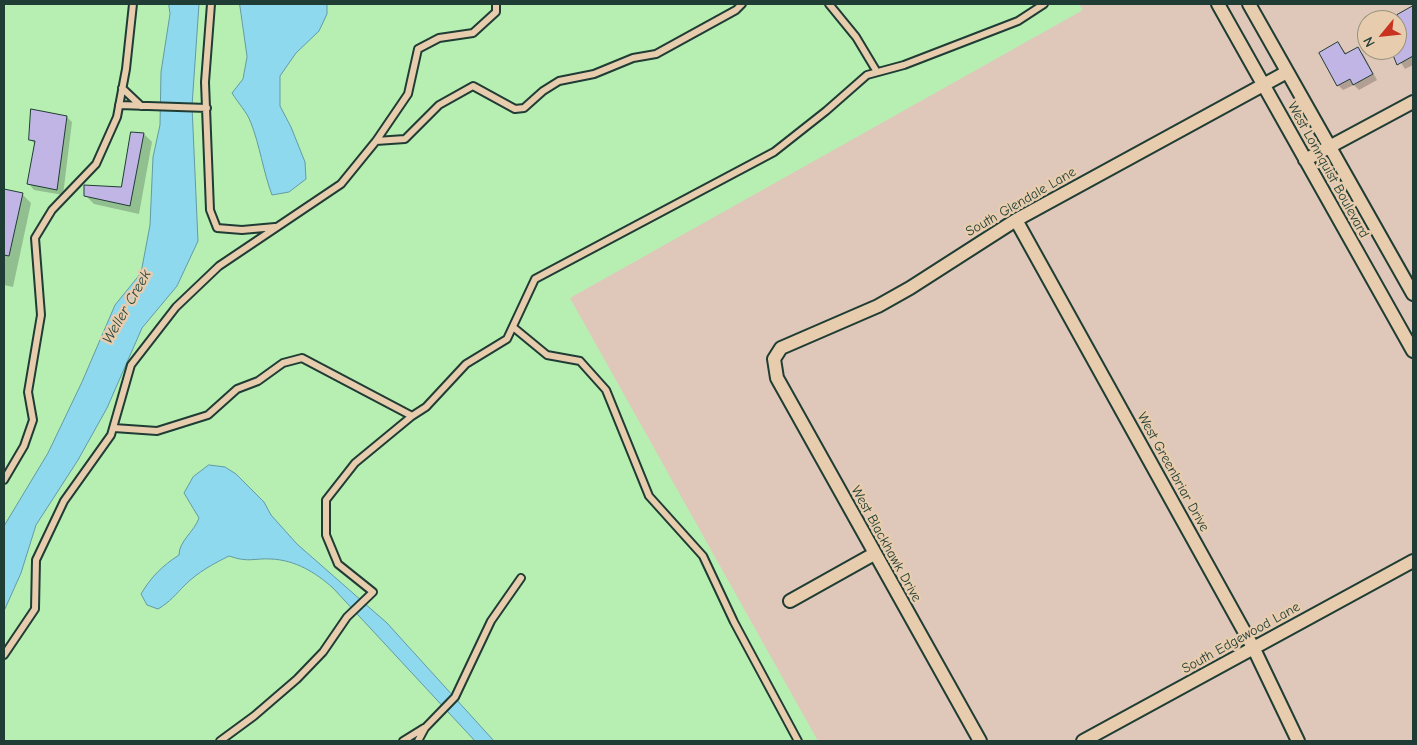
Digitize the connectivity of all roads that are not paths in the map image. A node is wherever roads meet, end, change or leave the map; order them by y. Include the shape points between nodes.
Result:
1 (132, 4) edge
2 (211, 4) edge
3 (496, 4) edge
4 (742, 4) edge
5 (829, 4) edge
6 (1044, 4) edge
7 (1218, 4) edge
8 (1249, 4) edge
9 (877, 72) junction
10 (1287, 72) junction
11 (1263, 85) junction
12 (122, 88) junction
13 (1413, 102) edge
14 (119, 105) junction
15 (144, 106) junction
16 (207, 108) junction
17 (376, 141) junction
18 (1329, 147) junction
19 (1305, 160) junction
20 (1016, 220) junction
21 (277, 227) junction
22 (1413, 294) edge
23 (513, 326) junction
24 (1413, 351) edge
25 (774, 359) joint
26 (412, 416) junction
27 (114, 428) junction
28 (4, 480) edge
29 (874, 554) junction
30 (1413, 561) edge
31 (521, 578) dead end
32 (790, 601) dead end
33 (1254, 649) junction
34 (4, 655) edge
35 (425, 728) junction
36 (220, 741) edge
37 (403, 741) edge
38 (418, 741) edge
39 (798, 741) edge
40 (980, 741) edge
41 (1083, 741) edge
42 (1298, 741) edge

1 - 12 lane
2 - 16 lane via 205,82
3 - 17 lane via 496,12 474,33 439,38 418,48 408,94
4 - 17 lane via 656,54 633,58 594,74 559,81 524,108 515,109 473,86 439,105 406,139
5 - 9 lane via 856,37
6 - 9 lane via 1018,21 904,65
7 - 11 street, West Lonnquist Boulevard
8 - 10 street, West Lonnquist Boulevard
9 - 23 lane via 867,75 774,152 535,279
10 - 11 street, South Glendale Lane
10 - 18 street, West Lonnquist Boulevard
11 - 19 street, West Lonnquist Boulevard
11 - 20 street, South Glendale Lane
12 - 14 lane
12 - 15 lane
13 - 18 street
14 - 15 lane
14 - 28 lane via 96,164 52,210 35,238 41,315 28,392 33,420 24,446
15 - 16 lane
16 - 21 lane via 210,210 217,228
17 - 21 lane via 340,184
18 - 19 street
18 - 22 street, West Lonnquist Boulevard
19 - 24 street, West Lonnquist Boulevard
20 - 25 street, South Glendale Lane via 910,288 878,306 781,348
20 - 33 street, West Greenbriar Drive
21 - 27 lane via 218,266 176,307 131,365
23 - 26 lane via 507,339 466,364 426,407
23 - 39 lane via 547,355 580,361 606,390 649,496 703,556 734,622
25 - 29 street, West Blackhawk Drive via 777,378
26 - 27 lane via 302,358 283,363 258,381 237,389 208,414 158,431
26 - 36 lane via 355,463 326,500 326,535 338,564 373,592 347,617 323,652 297,679
27 - 34 lane via 64,501 36,560 35,609
29 - 32 street
29 - 40 street, West Blackhawk Drive
30 - 33 street, South Edgewood Lane
31 - 35 lane via 491,621 455,697
33 - 41 street, South Edgewood Lane
33 - 42 street, West Greenbriar Drive
35 - 37 lane
35 - 38 lane

